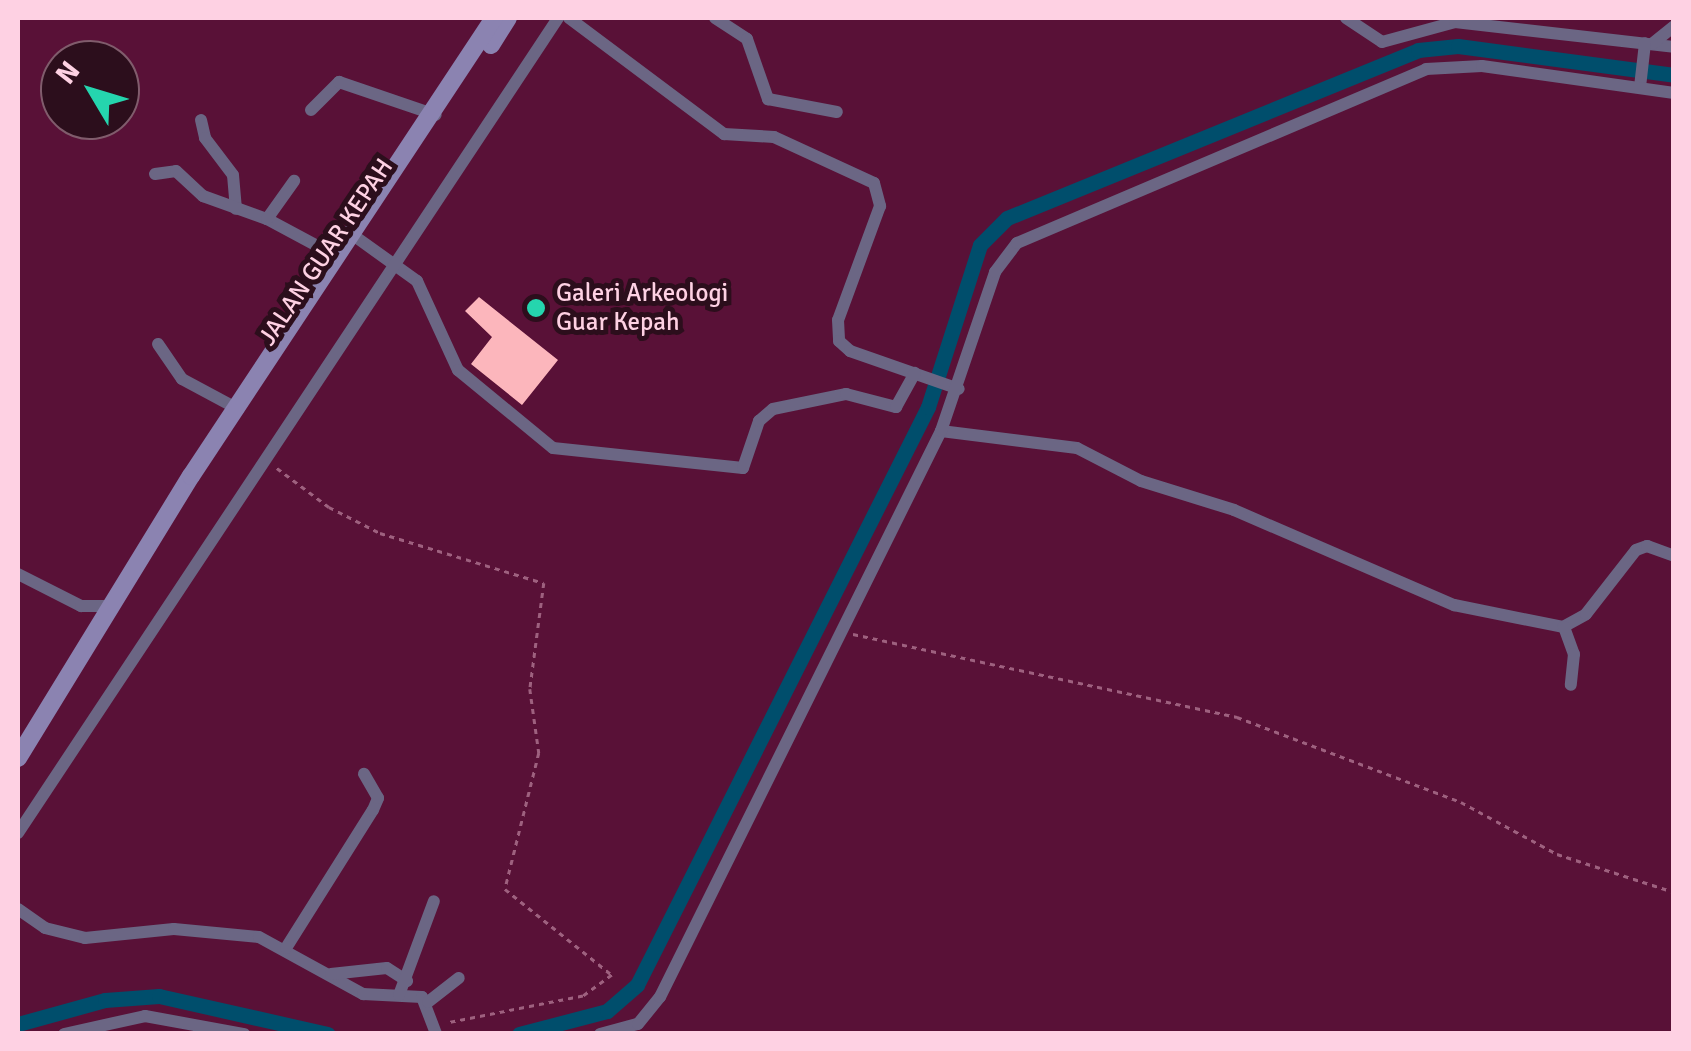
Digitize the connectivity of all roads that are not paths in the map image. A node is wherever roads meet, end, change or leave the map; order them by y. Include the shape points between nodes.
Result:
1 (494, 18) edge
2 (508, 18) edge
3 (558, 18) edge
4 (569, 18) edge
5 (716, 18) edge
6 (1346, 18) edge
7 (1674, 26) edge
8 (1647, 46) junction
9 (1674, 47) edge
10 (1640, 81) junction
11 (1674, 93) edge
12 (312, 110) dead end
13 (837, 112) dead end
14 (436, 115) junction
15 (201, 120) dead end
16 (155, 174) dead end
17 (294, 180) dead end
18 (236, 209) junction
19 (267, 219) junction
20 (363, 242) junction
21 (338, 258) junction
22 (393, 262) junction
23 (158, 344) dead end
24 (919, 374) junction
25 (954, 387) junction
26 (238, 409) junction
27 (941, 431) junction
28 (176, 508) junction
29 (1674, 556) edge
30 (18, 574) edge
31 (116, 606) junction
32 (1564, 627) junction
33 (1571, 685) dead end
34 (18, 758) edge
35 (364, 774) dead end
36 (18, 833) edge
37 (434, 900) dead end
38 (18, 909) edge
39 (286, 948) junction
40 (330, 974) junction
41 (458, 978) dead end
42 (407, 981) junction
43 (399, 995) junction
44 (428, 1002) junction
45 (436, 1029) edge
46 (64, 1034) edge
47 (244, 1034) edge
48 (600, 1034) edge

1 - 14 main road, JALAN GUAR KEPAH
2 - 20 main road, JALAN GUAR KEPAH
3 - 22 street
4 - 24 street via 719,132 740,139 774,137 877,186 880,206 837,335 850,351
5 - 13 street via 746,39 768,99
6 - 8 street via 1382,42 1456,22
7 - 8 street
8 - 9 street
8 - 10 street
10 - 11 street
10 - 25 street via 1482,66 1426,69 1026,237 995,272
12 - 14 street via 339,82
14 - 20 main road, JALAN GUAR KEPAH
15 - 18 street via 205,138 233,175
16 - 18 street via 176,171 203,196
17 - 19 street
18 - 19 street
19 - 21 street
20 - 21 main road, JALAN GUAR KEPAH
20 - 22 street
20 - 28 main road, JALAN GUAR KEPAH via 201,484
21 - 26 main road, JALAN GUAR KEPAH
22 - 24 street via 434,308 458,370 502,402 539,442 560,450 744,468 766,414 846,394 896,407
22 - 36 street
23 - 26 street via 182,379
24 - 25 street
25 - 27 street
26 - 28 main road, JALAN GUAR KEPAH
27 - 32 street via 1077,448 1454,606
27 - 48 street via 650,1013 638,1024
28 - 31 main road, JALAN GUAR KEPAH
29 - 32 street via 1647,546 1636,550 1586,614
30 - 31 street via 81,606
31 - 34 main road, JALAN GUAR KEPAH
32 - 33 street via 1574,654
35 - 39 street via 378,798 373,810
37 - 42 street
38 - 39 street via 45,928 84,938 191,929 249,935
39 - 40 street
40 - 42 street via 387,968
40 - 43 street via 362,994
41 - 44 street
42 - 43 street
43 - 44 street
44 - 45 street
46 - 47 street via 145,1016

